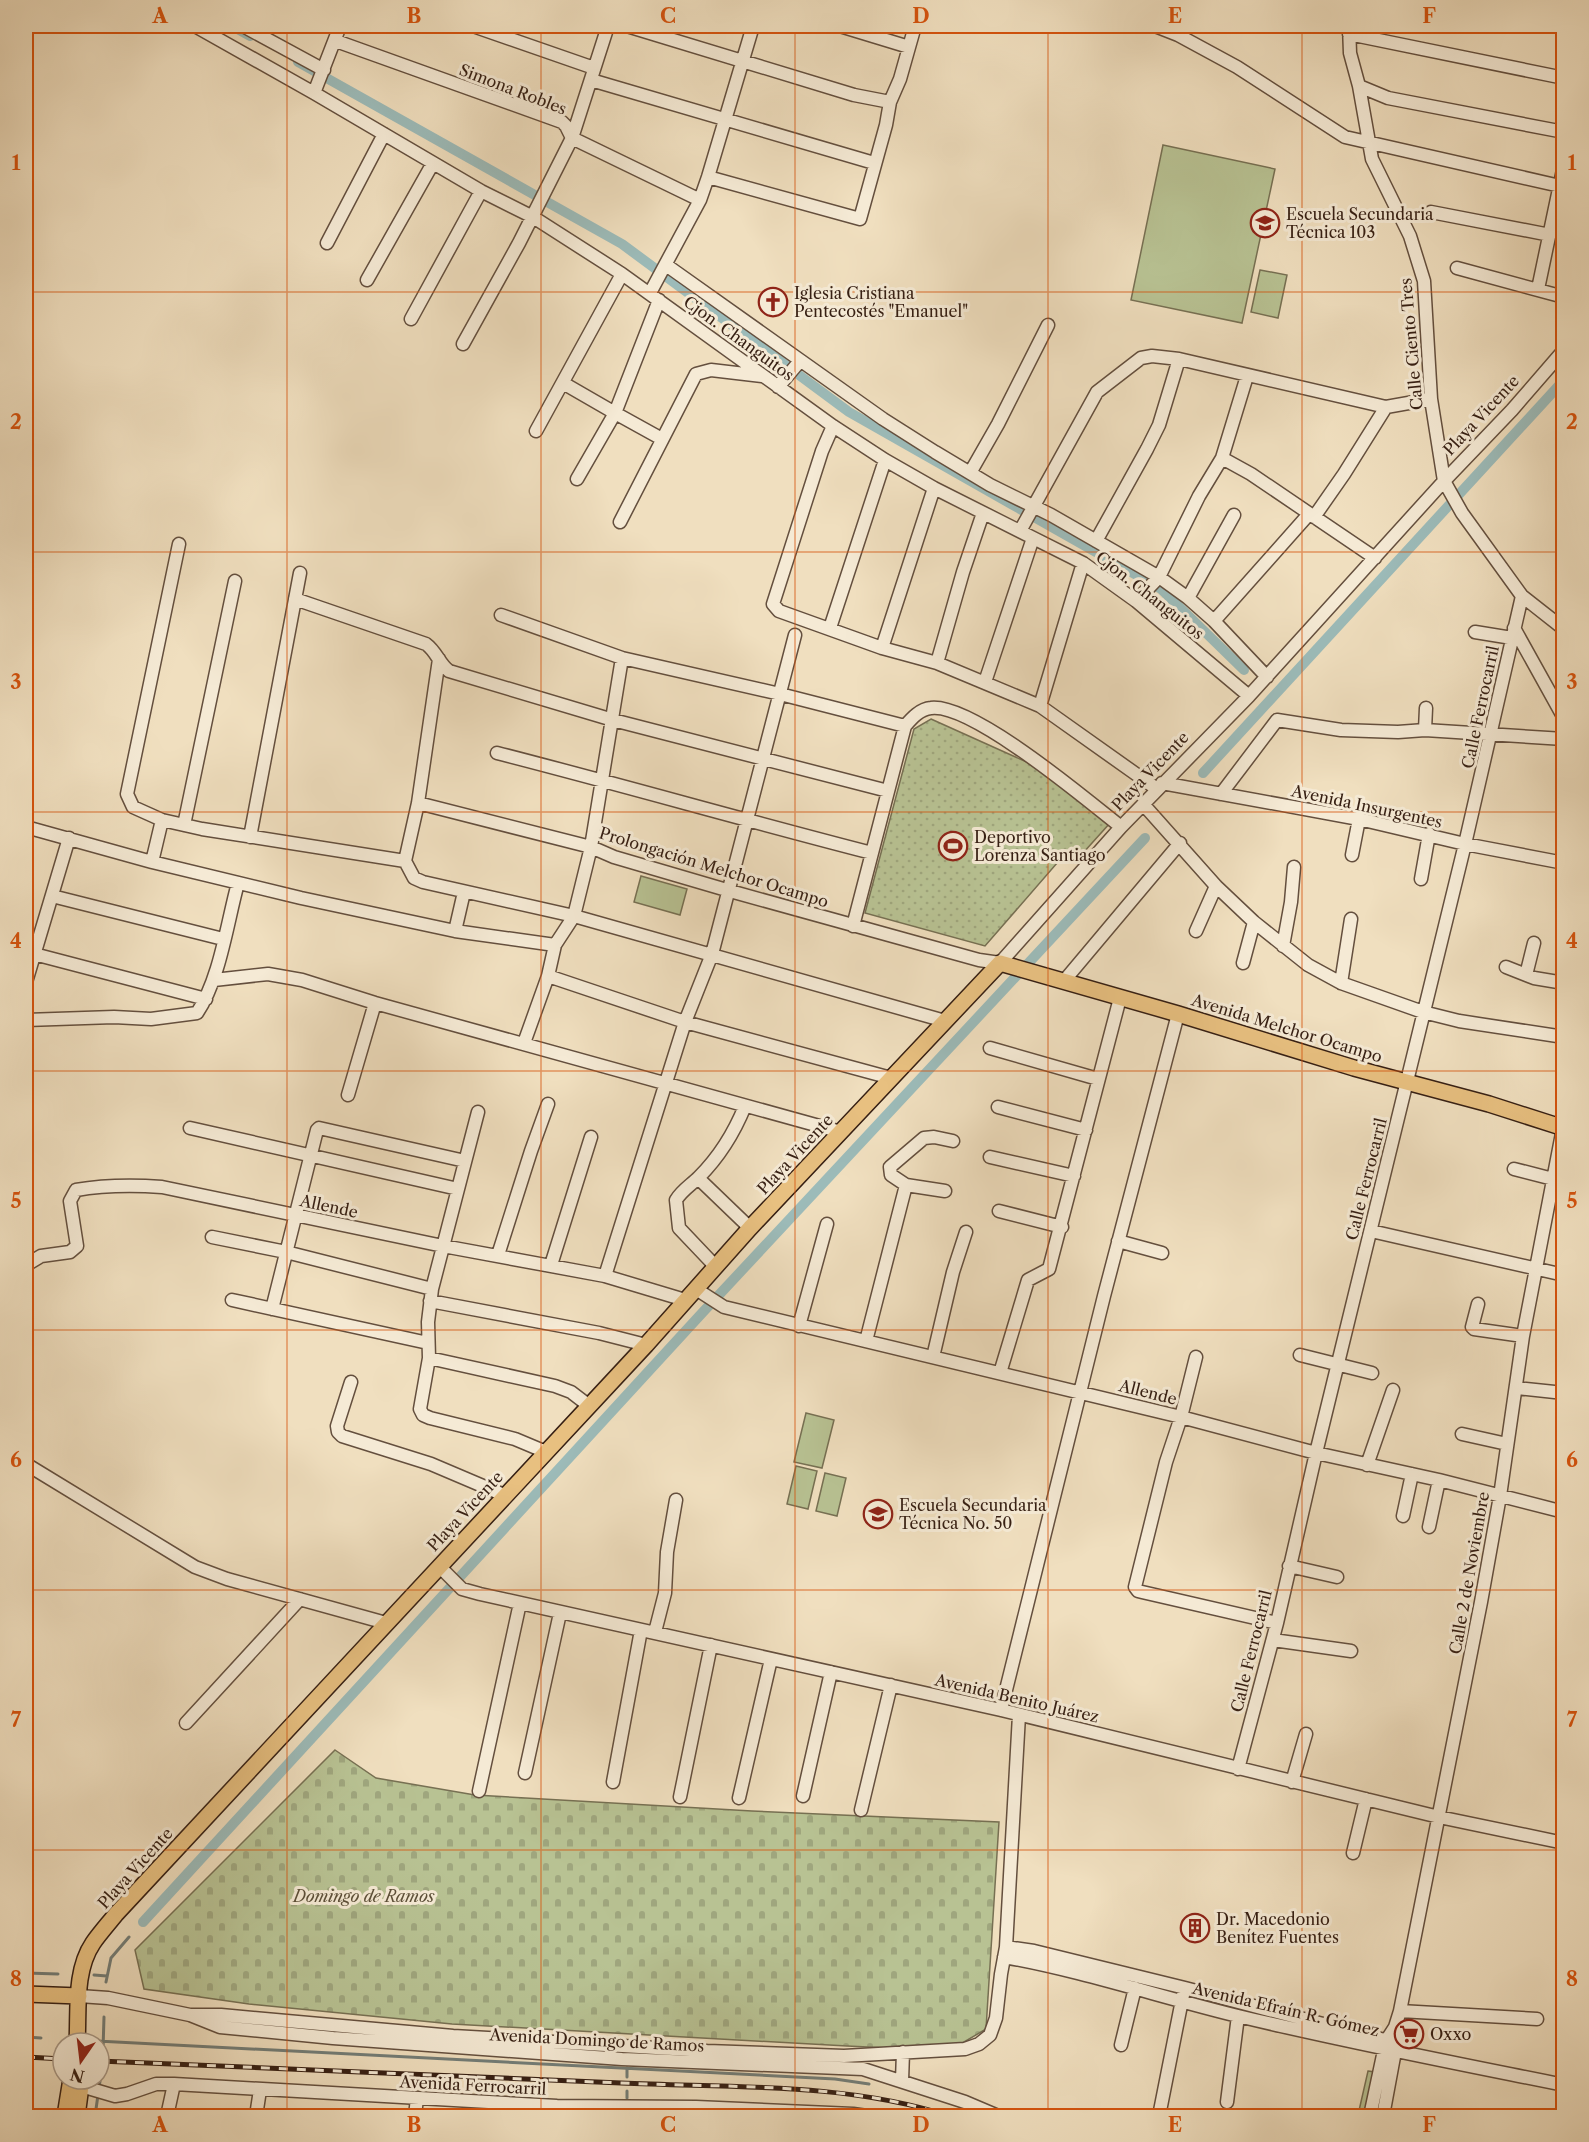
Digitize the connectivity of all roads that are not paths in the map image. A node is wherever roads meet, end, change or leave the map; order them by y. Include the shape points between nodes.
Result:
1 (243, 26) edge
2 (340, 26) edge
3 (473, 26) edge
4 (608, 26) edge
5 (627, 26) edge
6 (753, 26) edge
7 (840, 26) edge
8 (915, 26) edge
9 (1155, 26) edge
10 (200, 27) edge
11 (1349, 30) edge
12 (264, 31) edge
13 (336, 41) junction
14 (909, 47) junction
15 (743, 60) junction
16 (592, 74) junction
17 (1563, 78) edge
18 (320, 81) junction
19 (1359, 86) junction
20 (890, 102) junction
21 (726, 120) junction
22 (1563, 132) edge
23 (384, 134) junction
24 (572, 138) junction
25 (1367, 142) junction
26 (433, 163) junction
27 (874, 163) junction
28 (1563, 165) edge
29 (708, 177) junction
30 (481, 191) junction
31 (1560, 193) edge
32 (700, 200) junction
33 (535, 212) junction
34 (1431, 212) dead end
35 (1550, 235) junction
36 (327, 243) dead end
37 (665, 267) junction
38 (1457, 268) dead end
39 (622, 273) junction
40 (367, 280) dead end
41 (1538, 289) junction
42 (654, 294) junction
43 (1563, 297) edge
44 (411, 319) dead end
45 (1048, 325) dead end
46 (463, 344) dead end
47 (1563, 350) edge
48 (1179, 359) junction
49 (800, 361) junction
50 (763, 376) junction
51 (1247, 376) junction
52 (782, 382) junction
53 (562, 383) junction
54 (1431, 399) junction
55 (1386, 407) junction
56 (615, 413) junction
57 (833, 426) junction
58 (536, 431) dead end
59 (662, 439) junction
60 (1222, 458) junction
61 (885, 460) junction
62 (970, 473) junction
63 (577, 479) dead end
64 (1445, 484) junction
65 (934, 488) junction
66 (983, 513) junction
67 (1234, 515) dead end
68 (1312, 516) junction
69 (1028, 519) junction
70 (620, 522) dead end
71 (1033, 538) junction
72 (1096, 541) junction
73 (179, 544) dead end
74 (1375, 558) junction
75 (1083, 563) junction
76 (300, 573) dead end
77 (1157, 579) junction
78 (236, 581) dead end
79 (1522, 596) junction
80 (1188, 598) junction
81 (295, 599) junction
82 (1138, 599) junction
83 (501, 615) dead end
84 (1214, 621) junction
85 (830, 628) junction
86 (1563, 629) edge
87 (1475, 632) dead end
88 (1513, 633) junction
89 (795, 635) dead end
90 (882, 648) junction
91 (622, 658) junction
92 (439, 659) junction
93 (937, 663) junction
94 (1267, 677) junction
95 (985, 682) junction
96 (780, 694) junction
97 (1249, 696) junction
98 (1040, 706) junction
99 (1426, 708) dead end
100 (1563, 718) edge
101 (613, 720) junction
102 (905, 726) junction
103 (1425, 730) junction
104 (1491, 734) junction
105 (1563, 739) edge
106 (496, 753) dead end
107 (764, 759) junction
108 (603, 780) junction
109 (1160, 786) junction
110 (888, 791) junction
111 (1221, 794) junction
112 (418, 803) junction
113 (1143, 804) junction
114 (1359, 819) junction
115 (162, 820) junction
116 (748, 821) junction
117 (184, 825) junction
118 (26, 827) edge
119 (1122, 827) junction
120 (1429, 834) junction
121 (250, 837) junction
122 (69, 838) junction
123 (1180, 843) junction
124 (1465, 844) junction
125 (591, 847) junction
126 (872, 853) junction
127 (1352, 855) dead end
128 (405, 861) junction
129 (152, 862) junction
130 (1563, 863) edge
131 (1294, 867) dead end
132 (1421, 879) dead end
133 (238, 883) junction
134 (1216, 886) junction
135 (730, 888) junction
136 (464, 892) junction
137 (52, 896) junction
138 (574, 916) junction
139 (1352, 919) dead end
140 (1254, 922) junction
141 (854, 923) junction
142 (455, 931) junction
143 (1196, 931) dead end
144 (223, 939) junction
145 (1534, 943) dead end
146 (555, 945) junction
147 (1284, 946) junction
148 (34, 954) junction
149 (712, 954) junction
150 (1243, 963) dead end
151 (1007, 965) junction
152 (1506, 967) dead end
153 (1526, 975) junction
154 (548, 976) junction
155 (214, 980) junction
156 (1064, 981) junction
157 (26, 982) edge
158 (1341, 983) junction
159 (1563, 983) edge
160 (1120, 998) junction
161 (206, 999) junction
162 (375, 1003) junction
163 (1423, 1012) junction
164 (1179, 1014) junction
165 (26, 1020) edge
166 (945, 1021) junction
167 (685, 1022) junction
168 (1563, 1037) edge
169 (524, 1043) junction
170 (990, 1048) dead end
171 (891, 1078) junction
172 (1098, 1079) junction
173 (1406, 1082) junction
174 (666, 1084) junction
175 (348, 1095) dead end
176 (548, 1104) dead end
177 (746, 1106) junction
178 (998, 1107) dead end
179 (478, 1112) dead end
180 (1563, 1127) edge
181 (190, 1128) dead end
182 (1086, 1130) junction
183 (841, 1132) junction
184 (591, 1137) dead end
185 (953, 1141) dead end
186 (310, 1155) junction
187 (990, 1157) dead end
188 (465, 1161) junction
189 (1514, 1169) dead end
190 (1074, 1176) junction
191 (698, 1178) junction
192 (1552, 1179) junction
193 (906, 1185) junction
194 (458, 1189) junction
195 (945, 1191) dead end
196 (999, 1211) dead end
197 (295, 1215) junction
198 (827, 1224) dead end
199 (1062, 1227) junction
200 (750, 1228) junction
201 (1371, 1231) junction
202 (966, 1232) dead end
203 (212, 1237) dead end
204 (1118, 1241) junction
205 (443, 1246) junction
206 (285, 1252) junction
207 (1162, 1253) dead end
208 (498, 1255) junction
209 (26, 1265) edge
210 (551, 1265) junction
211 (716, 1267) junction
212 (1536, 1267) junction
213 (1563, 1275) edge
214 (605, 1276) junction
215 (431, 1295) junction
216 (696, 1296) junction
217 (232, 1300) dead end
218 (1478, 1304) dead end
219 (272, 1309) junction
220 (800, 1326) junction
221 (1523, 1336) junction
222 (866, 1341) junction
223 (428, 1343) junction
224 (646, 1345) junction
225 (1300, 1355) dead end
226 (933, 1357) junction
227 (1196, 1357) dead end
228 (429, 1358) junction
229 (1338, 1365) junction
230 (1000, 1373) junction
231 (1372, 1373) dead end
232 (351, 1382) dead end
233 (1516, 1388) junction
234 (1392, 1390) dead end
235 (1081, 1393) junction
236 (1563, 1393) edge
237 (588, 1405) junction
238 (1181, 1417) junction
239 (1462, 1434) dead end
240 (1507, 1444) junction
241 (546, 1452) junction
242 (1316, 1453) junction
243 (26, 1464) edge
244 (1367, 1465) junction
245 (1412, 1474) junction
246 (1439, 1480) junction
247 (504, 1495) junction
248 (1500, 1496) junction
249 (676, 1500) dead end
250 (1563, 1512) edge
251 (1403, 1516) dead end
252 (1429, 1527) dead end
253 (1289, 1566) junction
254 (444, 1571) junction
255 (1336, 1577) dead end
256 (300, 1599) junction
257 (520, 1604) junction
258 (560, 1613) junction
259 (386, 1623) junction
260 (1277, 1623) junction
261 (641, 1630) junction
262 (655, 1632) junction
263 (1273, 1640) junction
264 (711, 1645) junction
265 (1351, 1651) dead end
266 (771, 1659) junction
267 (831, 1672) junction
268 (891, 1685) junction
269 (1001, 1710) junction
270 (1019, 1715) junction
271 (186, 1723) dead end
272 (1306, 1734) dead end
273 (1238, 1769) junction
274 (525, 1773) dead end
275 (613, 1782) dead end
276 (1292, 1782) junction
277 (479, 1791) dead end
278 (803, 1796) dead end
279 (680, 1797) dead end
280 (739, 1798) dead end
281 (1366, 1799) junction
282 (861, 1810) dead end
283 (1439, 1817) junction
284 (1563, 1843) edge
285 (1353, 1853) dead end
286 (1005, 1952) junction
287 (1135, 1988) junction
288 (1185, 1988) junction
289 (26, 1994) edge
290 (79, 1996) junction
291 (1182, 2002) junction
292 (1400, 2011) junction
293 (1238, 2016) junction
294 (1537, 2019) dead end
295 (78, 2031) edge
296 (1121, 2045) dead end
297 (1391, 2046) junction
298 (903, 2052) junction
299 (844, 2062) junction
300 (902, 2081) junction
301 (174, 2084) junction
302 (1563, 2085) edge
303 (261, 2090) junction
304 (74, 2091) edge
305 (77, 2091) edge
306 (101, 2091) edge
307 (417, 2098) junction
308 (489, 2102) junction
309 (1227, 2102) dead end
310 (556, 2111) edge
311 (623, 2112) edge
312 (695, 2112) edge
313 (765, 2113) edge
314 (65, 2116) edge
315 (77, 2116) edge
316 (168, 2116) edge
317 (256, 2116) edge
318 (415, 2116) edge
319 (486, 2116) edge
320 (867, 2116) edge
321 (998, 2116) edge
322 (1159, 2116) edge
323 (1370, 2116) edge
324 (1383, 2116) edge

1 - 12 street
2 - 13 street
3 - 16 street
4 - 16 street
5 - 15 street
6 - 15 street
7 - 14 street
8 - 14 street
9 - 25 street via 1238,67 1345,137
10 - 18 street, Cjon. Changuitos
11 - 17 street
11 - 19 street, Calle Ciento Tres via 1350,53
12 - 18 street
13 - 18 street
13 - 24 street, Simona Robles via 561,122
14 - 20 street
15 - 20 street via 854,95
15 - 21 street
16 - 21 street
16 - 24 street
18 - 23 street, Cjon. Changuitos
19 - 22 street via 1388,98
19 - 25 street, Calle Ciento Tres
20 - 27 street
21 - 27 street
21 - 29 street
23 - 26 street, Cjon. Changuitos
23 - 36 street
24 - 32 street, Simona Robles
24 - 33 street
25 - 31 street
25 - 54 street, Calle Ciento Tres via 1410,237 1424,281
26 - 30 street, Cjon. Changuitos
26 - 40 street
27 - 29 street via 860,219
28 - 31 street
29 - 32 street
30 - 33 street, Cjon. Changuitos
30 - 44 street
31 - 35 street
32 - 37 street
33 - 39 street, Cjon. Changuitos
33 - 46 street
34 - 35 street
35 - 41 street
37 - 42 street
37 - 49 street, Cjon. Changuitos
38 - 41 street
39 - 42 street, Cjon. Changuitos
39 - 53 street
41 - 43 street
42 - 50 street, Cjon. Changuitos
42 - 56 street
45 - 62 street
47 - 64 street, Playa Vicente
48 - 51 street
48 - 69 street via 1141,358 1097,392
48 - 72 street via 1159,425
49 - 52 street
49 - 62 street, Cjon. Changuitos
50 - 52 street, Cjon. Changuitos
50 - 59 street via 711,370 696,374
51 - 55 street
51 - 60 street
52 - 57 street, Cjon. Changuitos
53 - 56 street
53 - 58 street
54 - 55 street
54 - 64 street, Calle Ciento Tres
55 - 68 street
56 - 59 street
56 - 63 street
57 - 61 street, Cjon. Changuitos
57 - 85 street via 773,604 779,611
59 - 70 street
60 - 68 street
60 - 77 street
61 - 65 street, Cjon. Changuitos
61 - 85 street
62 - 69 street, Cjon. Changuitos
64 - 74 street, Playa Vicente
64 - 79 street
65 - 66 street, Cjon. Changuitos
65 - 90 street
66 - 69 street, Cjon. Changuitos
66 - 93 street
67 - 80 street
68 - 74 street
68 - 84 street
69 - 71 street, Cjon. Changuitos
69 - 72 street, Cjon. Changuitos
71 - 75 street, Cjon. Changuitos
71 - 95 street
72 - 77 street, Cjon. Changuitos
73 - 115 street via 127,794 133,807
74 - 94 street, Playa Vicente
75 - 82 street, Cjon. Changuitos
75 - 98 street
76 - 81 street
77 - 80 street, Cjon. Changuitos
77 - 82 street
78 - 117 street
79 - 86 street
79 - 88 street, Calle Ferrocarril
80 - 84 street, Cjon. Changuitos
81 - 92 street via 426,644
81 - 121 street
82 - 97 street, Cjon. Changuitos
83 - 91 street
84 - 94 street, Cjon. Changuitos
85 - 90 street
87 - 88 street
88 - 100 street
88 - 104 street, Calle Ferrocarril
89 - 96 street
90 - 93 street
91 - 96 street
91 - 101 street
92 - 101 street via 449,671
92 - 112 street
93 - 95 street
94 - 97 street, Playa Vicente
95 - 98 street
96 - 102 street
96 - 107 street
97 - 109 street, Playa Vicente
98 - 109 street
99 - 103 street
101 - 107 street
101 - 108 street
102 - 110 street
102 - 119 street via 923,710 932,708 961,715 1034,759
103 - 104 street
103 - 111 street via 1341,730 1277,720
104 - 105 street
104 - 124 street, Calle Ferrocarril
106 - 108 street
107 - 110 street
107 - 116 street
108 - 116 street
108 - 125 street
109 - 111 street, Avenida Insurgentes
109 - 113 street, Playa Vicente
110 - 126 street
111 - 114 street, Avenida Insurgentes
112 - 125 street, Prolongación Melchor Ocampo
112 - 128 street
113 - 119 street, Playa Vicente
113 - 123 street
114 - 120 street, Avenida Insurgentes
114 - 127 street
115 - 117 street
115 - 129 street
116 - 126 street
116 - 135 street
117 - 121 street
118 - 122 street
119 - 151 street, Playa Vicente
120 - 124 street, Avenida Insurgentes
120 - 132 street
121 - 128 street
122 - 129 street
122 - 137 street
123 - 134 street
123 - 156 street
124 - 130 street, Avenida Insurgentes
124 - 163 street, Calle Ferrocarril
125 - 135 street, Prolongación Melchor Ocampo via 614,857
125 - 138 street
126 - 141 street
128 - 136 street via 414,878
129 - 133 street
131 - 147 street
133 - 142 street
133 - 144 street
134 - 140 street
134 - 143 street
135 - 141 street, Prolongación Melchor Ocampo
135 - 149 street
136 - 138 street
136 - 142 street
137 - 144 street
137 - 148 street
138 - 146 street
138 - 149 street
139 - 158 street
140 - 147 street
140 - 150 street
141 - 151 street, Prolongación Melchor Ocampo
142 - 146 street
144 - 155 street
145 - 153 street
146 - 154 street
147 - 158 street
148 - 157 street
148 - 161 street
149 - 166 street
149 - 167 street
151 - 156 main road, Avenida Melchor Ocampo
151 - 166 main road, Playa Vicente
152 - 153 street
153 - 159 street
154 - 167 street
154 - 169 street
155 - 161 street
155 - 162 street via 268,974 302,980
156 - 160 main road, Avenida Melchor Ocampo
158 - 163 street
160 - 164 main road, Avenida Melchor Ocampo
160 - 172 street
161 - 165 street via 197,1013 188,1016
162 - 169 street
162 - 175 street
163 - 168 street
163 - 173 street, Calle Ferrocarril
164 - 173 main road, Avenida Melchor Ocampo
164 - 204 street
166 - 171 main road, Playa Vicente
167 - 171 street
167 - 174 street
169 - 174 street
170 - 172 street
171 - 183 main road, Playa Vicente
172 - 182 street
173 - 180 main road, Avenida Melchor Ocampo
173 - 201 street, Calle Ferrocarril
174 - 177 street
174 - 214 street
176 - 208 street
177 - 183 street
177 - 191 street via 726,1146
178 - 182 street
179 - 188 street
180 - 192 street, Calle 2 de Noviembre
181 - 186 street
182 - 190 street
183 - 200 main road, Playa Vicente
184 - 210 street
185 - 193 street via 924,1138 890,1167 891,1175
186 - 188 street via 319,1128
186 - 194 street
186 - 197 street
187 - 190 street
188 - 194 street
189 - 192 street
190 - 199 street
191 - 200 street
191 - 211 street via 676,1200 679,1228
192 - 212 street, Calle 2 de Noviembre
193 - 195 street
193 - 222 street
194 - 205 street
196 - 199 street
197 - 205 street, Allende
197 - 206 street
197 - 209 street, Allende via 162,1187 102,1185 76,1190 69,1201 77,1246 70,1252 41,1256
198 - 220 street
199 - 230 street via 1049,1269 1028,1280
200 - 211 main road, Playa Vicente
201 - 212 street
201 - 229 street, Calle Ferrocarril
202 - 226 street
203 - 206 street
204 - 207 street
204 - 235 street
205 - 208 street, Allende
205 - 215 street
206 - 215 street
206 - 219 street
208 - 210 street, Allende
210 - 214 street, Allende
211 - 216 main road, Playa Vicente
212 - 213 street
212 - 221 street, Calle 2 de Noviembre
214 - 216 street, Allende
215 - 223 street
215 - 224 street
216 - 220 street, Allende
216 - 224 main road, Playa Vicente
217 - 219 street
218 - 221 street via 1474,1329
219 - 223 street
220 - 222 street, Allende
221 - 233 street, Calle 2 de Noviembre
222 - 226 street, Allende
223 - 228 street
224 - 237 main road, Playa Vicente
225 - 229 street
226 - 230 street, Allende
227 - 238 street
228 - 237 street via 555,1386
228 - 241 street via 420,1409 423,1415 515,1439
229 - 231 street
229 - 242 street, Calle Ferrocarril
230 - 235 street, Allende
232 - 247 street via 337,1426 342,1436 431,1464
233 - 236 street
233 - 240 street, Calle 2 de Noviembre
234 - 244 street
235 - 238 street, Allende
235 - 269 street
237 - 241 main road, Playa Vicente
238 - 242 street, Allende
238 - 260 street via 1135,1587 1138,1591
239 - 240 street
240 - 248 street, Calle 2 de Noviembre
241 - 247 main road, Playa Vicente
242 - 244 street, Allende
242 - 253 street, Calle Ferrocarril
243 - 256 street via 195,1567
244 - 245 street, Allende
245 - 246 street, Allende
245 - 251 street
246 - 248 street, Allende
246 - 252 street
247 - 254 main road, Playa Vicente
248 - 250 street, Allende
248 - 283 street, Calle 2 de Noviembre
249 - 262 street via 665,1593
253 - 255 street
253 - 260 street, Calle Ferrocarril
254 - 257 street, Avenida Benito Juárez via 462,1589
254 - 259 main road, Playa Vicente
256 - 259 street
256 - 271 street
257 - 258 street, Avenida Benito Juárez
257 - 277 street
258 - 261 street, Avenida Benito Juárez
258 - 274 street
259 - 290 main road, Playa Vicente via 98,1936 83,1964
260 - 263 street, Calle Ferrocarril
261 - 262 street, Avenida Benito Juárez
261 - 275 street
262 - 264 street, Avenida Benito Juárez
263 - 265 street
263 - 273 street, Calle Ferrocarril
264 - 266 street, Avenida Benito Juárez
264 - 279 street
266 - 267 street, Avenida Benito Juárez
266 - 280 street
267 - 268 street, Avenida Benito Juárez
267 - 278 street
268 - 269 street, Avenida Benito Juárez
268 - 282 street
269 - 270 street, Avenida Benito Juárez
270 - 273 street, Avenida Benito Juárez
270 - 286 street
272 - 276 street
273 - 276 street, Avenida Benito Juárez
276 - 281 street, Avenida Benito Juárez
281 - 283 street, Avenida Benito Juárez
281 - 285 street
283 - 284 street, Avenida Benito Juárez
283 - 292 street, Calle 2 de Noviembre
286 - 287 street, Avenida Efraín R. Gómez
286 - 288 street, Avenida Efraín R. Gómez via 1034,1952
286 - 298 street via 990,2035 965,2049
287 - 291 street, Avenida Efraín R. Gómez
287 - 296 street
288 - 291 street
288 - 297 street, Avenida Efraín R. Gómez
289 - 290 main road
290 - 295 main road, Playa Vicente
290 - 299 street, Avenida Domingo de Ramos via 190,2015 221,2015 333,2032 623,2053
291 - 293 street, Avenida Efraín R. Gómez
291 - 322 street
292 - 294 street
292 - 297 street, Calle 2 de Noviembre
293 - 297 street, Avenida Efraín R. Gómez
293 - 309 street
297 - 302 street, Avenida Efraín R. Gómez
297 - 323 street, Calle 2 de Noviembre
297 - 324 street, Calle 2 de Noviembre
298 - 299 street
298 - 300 street
299 - 300 street, Avenida Domingo de Ramos
300 - 321 street, Avenida Domingo de Ramos
301 - 303 street, Avenida Ferrocarril
301 - 306 street, Avenida Ferrocarril via 156,2084 115,2096
301 - 316 street
303 - 307 street, Avenida Ferrocarril
303 - 317 street
304 - 314 main road
305 - 315 main road
307 - 308 street, Avenida Ferrocarril
307 - 318 street
308 - 310 street, Avenida Ferrocarril
308 - 319 street
310 - 311 street, Avenida Ferrocarril
311 - 312 street, Avenida Ferrocarril
312 - 313 street, Avenida Ferrocarril
313 - 320 street, Avenida Ferrocarril

